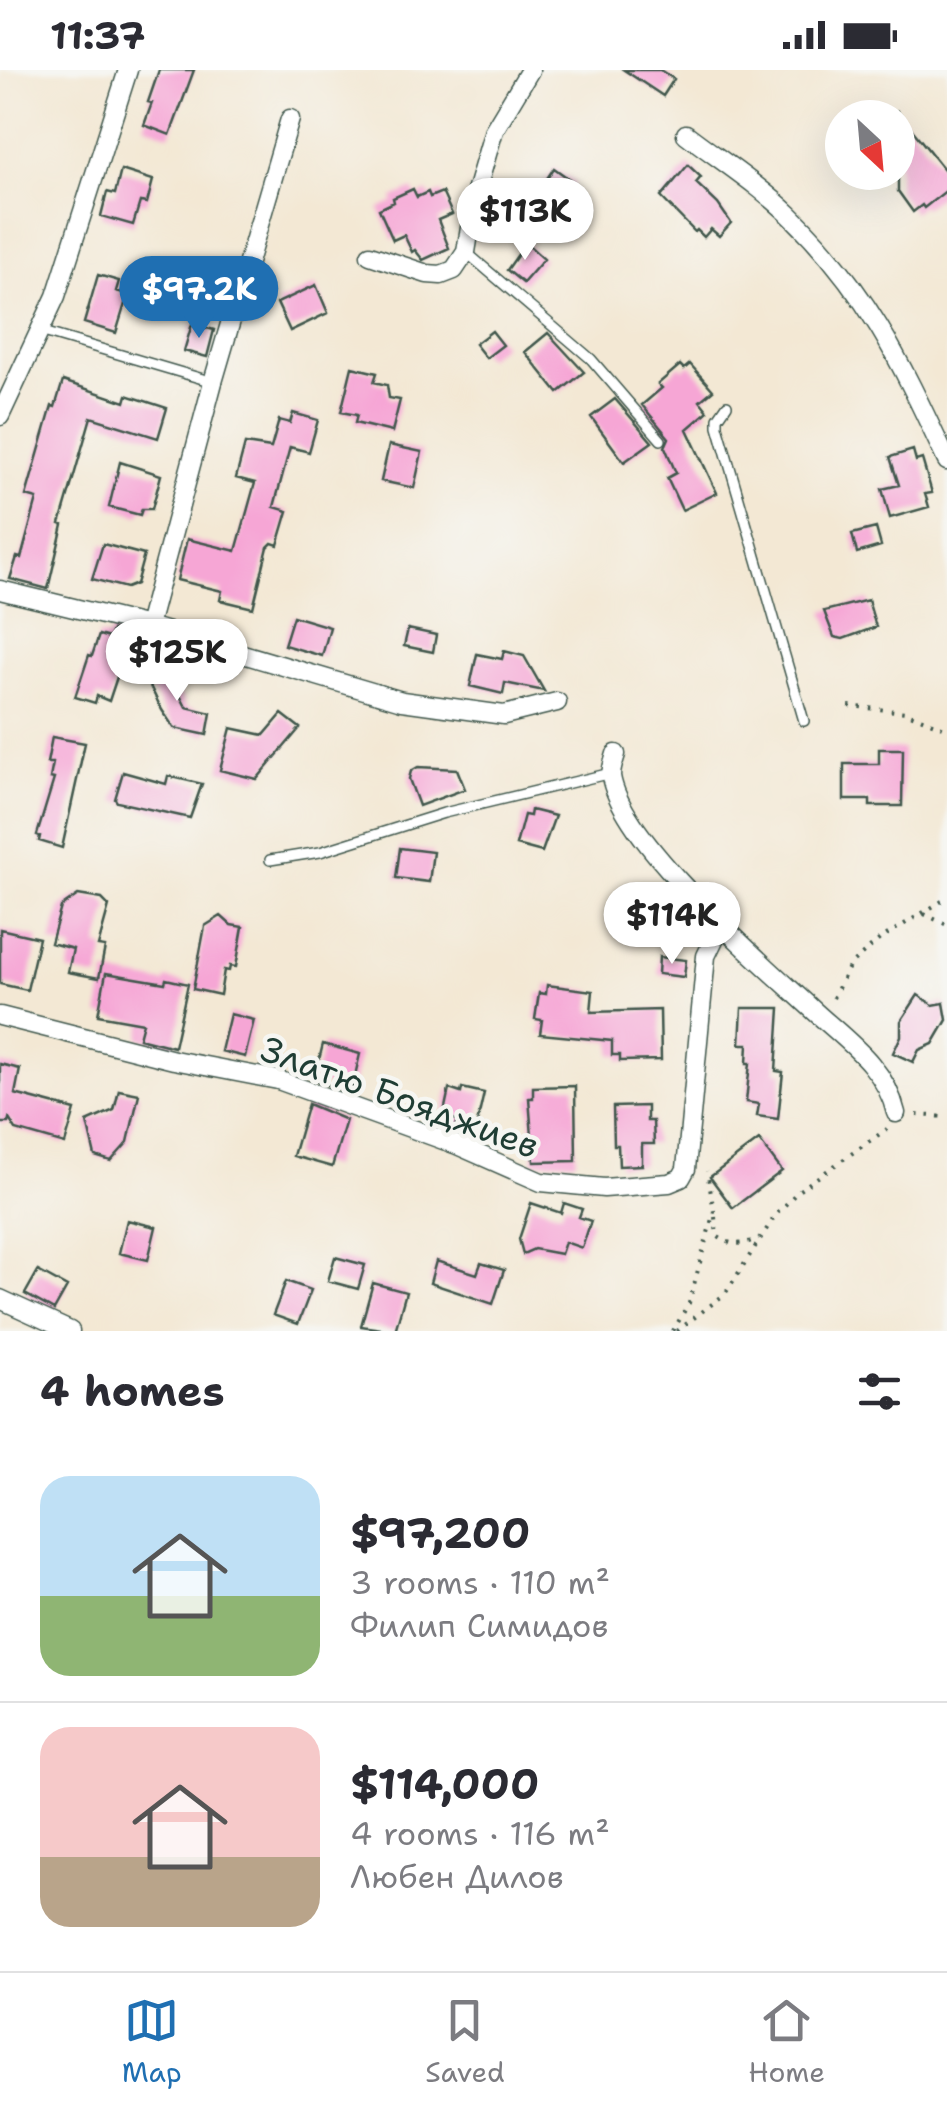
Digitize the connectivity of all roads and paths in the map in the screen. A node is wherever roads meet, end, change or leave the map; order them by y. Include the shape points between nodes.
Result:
1 (128, 70) edge
2 (530, 70) edge
3 (290, 119) dead end
4 (686, 134) dead end
5 (466, 252) junction
6 (370, 256) dead end
7 (40, 331) junction
8 (213, 382) junction
9 (6, 389) edge
10 (727, 406) dead end
11 (0, 416) edge
12 (662, 440) dead end
13 (947, 461) edge
14 (0, 590) edge
15 (148, 626) junction
16 (556, 702) dead end
17 (849, 706) dead end
18 (804, 720) dead end
19 (947, 729) edge
20 (616, 754) dead end
21 (610, 774) junction
22 (270, 860) dead end
23 (947, 898) edge
24 (924, 914) junction
25 (720, 924) junction
26 (947, 926) edge
27 (0, 1016) edge
28 (822, 1019) junction
29 (896, 1113) junction
30 (947, 1118) edge
31 (707, 1171) dead end
32 (714, 1211) junction
33 (760, 1238) junction
34 (0, 1299) edge
35 (70, 1331) edge
36 (675, 1331) edge

1 - 7 street
2 - 5 street via 494,130
3 - 8 street
4 - 13 street via 787,212 845,273 885,332
5 - 6 street via 442,275
5 - 12 lane via 591,359
7 - 8 lane
7 - 9 street
8 - 15 street
9 - 11 street
10 - 18 lane via 718,426
14 - 15 street
15 - 16 street via 402,702 504,715
17 - 19 path via 905,712
20 - 21 street
21 - 22 lane
21 - 25 street via 634,828
23 - 24 path
24 - 26 path
24 - 28 path via 850,964
25 - 27 street, Златю Бояджиев via 706,956 686,1168 682,1178 669,1182 604,1188 541,1182 278,1080
25 - 28 street
28 - 29 street via 867,1057 892,1092
29 - 30 path
29 - 33 path via 875,1140 798,1191
31 - 32 path
32 - 33 path via 717,1236 728,1244
32 - 36 path
33 - 36 path via 726,1294
34 - 35 street

